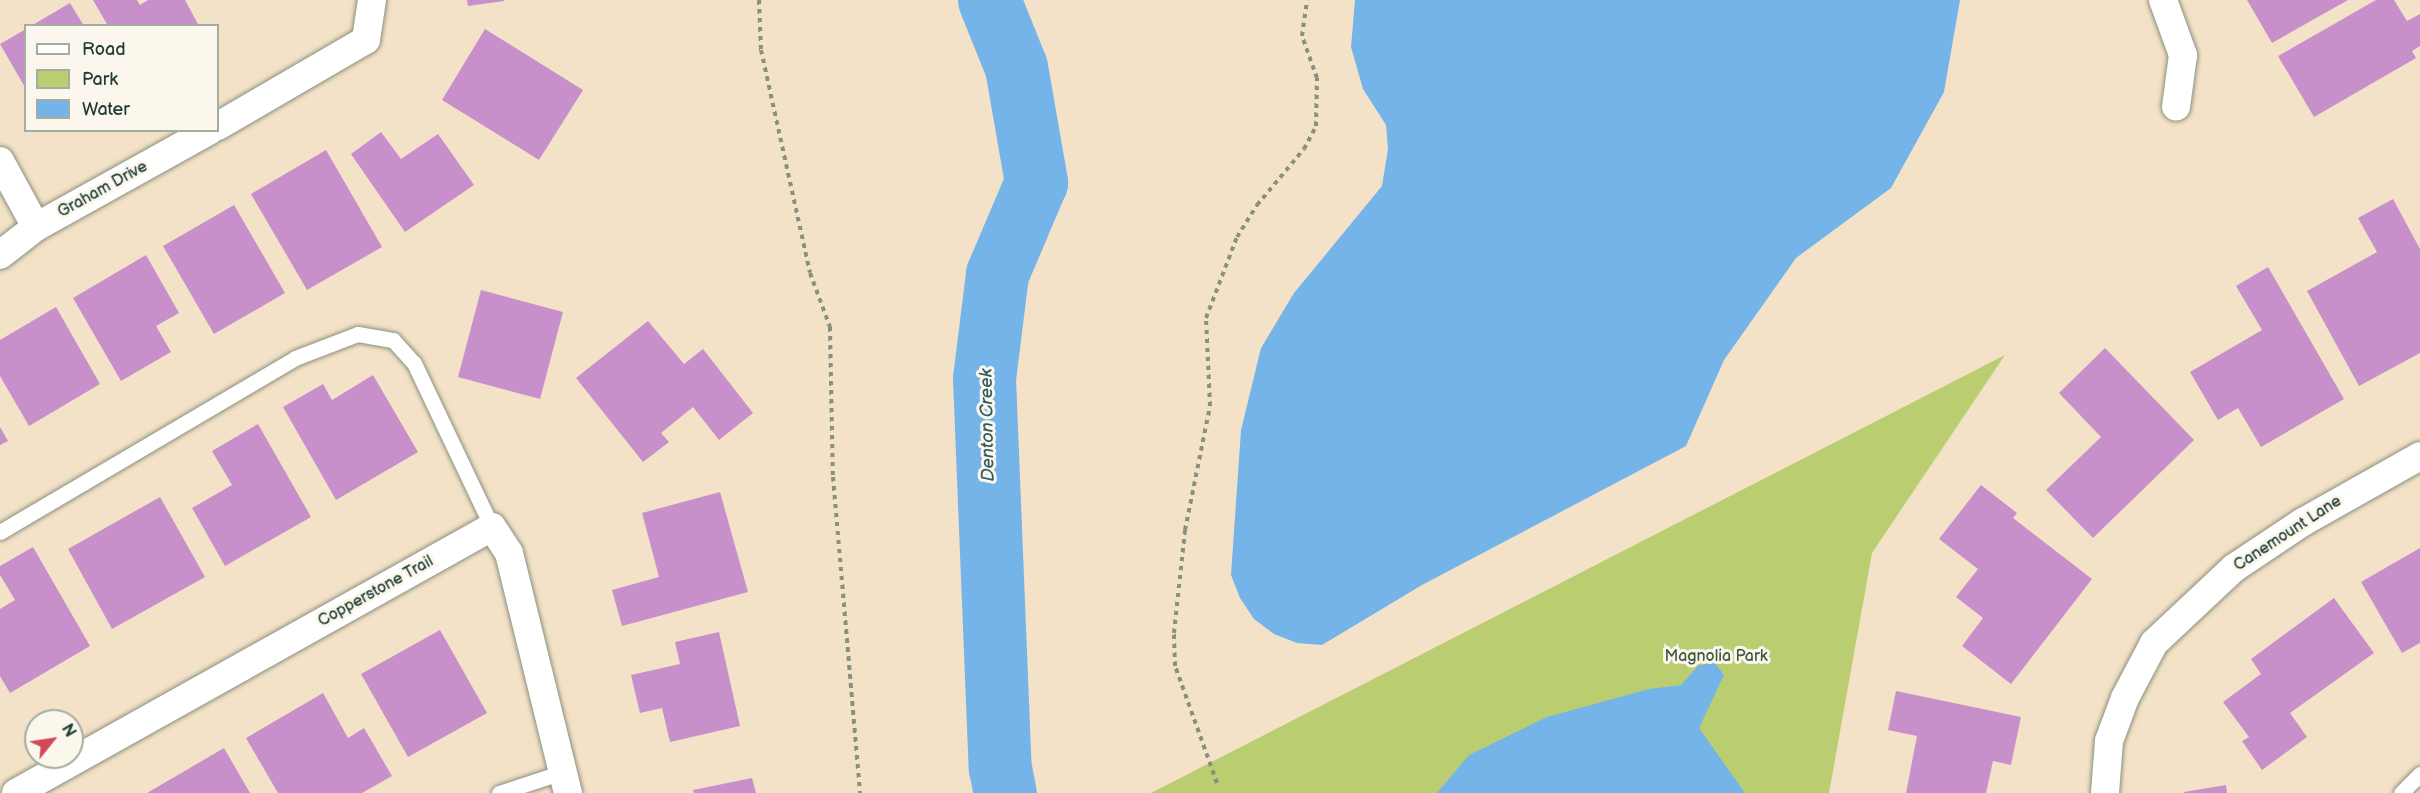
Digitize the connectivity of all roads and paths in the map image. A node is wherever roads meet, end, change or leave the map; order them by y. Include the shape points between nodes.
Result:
1 (372, 0) edge
2 (759, 0) edge
3 (1307, 0) edge
4 (2163, 0) edge
5 (2176, 107) dead end
6 (219, 125) edge
7 (206, 132) edge
8 (0, 161) edge
9 (36, 227) junction
10 (0, 255) edge
11 (2420, 456) edge
12 (492, 527) junction
13 (0, 532) edge
14 (2420, 774) edge
15 (565, 783) edge
16 (1217, 783) dead end
17 (16, 793) edge
18 (499, 793) edge
19 (860, 793) edge
20 (2105, 793) edge
21 (2401, 793) edge

1 - 6 street via 366,40 342,58
2 - 19 path via 760,50 810,273 830,327 833,477
3 - 16 path via 1302,36 1317,78 1316,126 1304,149 1257,205 1237,237 1206,318 1210,405 1185,530 1174,633 1175,666
4 - 5 street via 2183,56
7 - 9 street, Graham Drive
8 - 9 street
9 - 10 street, Graham Drive
11 - 20 street, Canemount Lane via 2303,522 2234,568 2154,643 2125,698 2109,741
12 - 13 lane via 414,363 393,340 358,334 295,358
12 - 15 street via 509,553
12 - 17 street, Copperstone Trail
14 - 21 lane
15 - 18 lane

